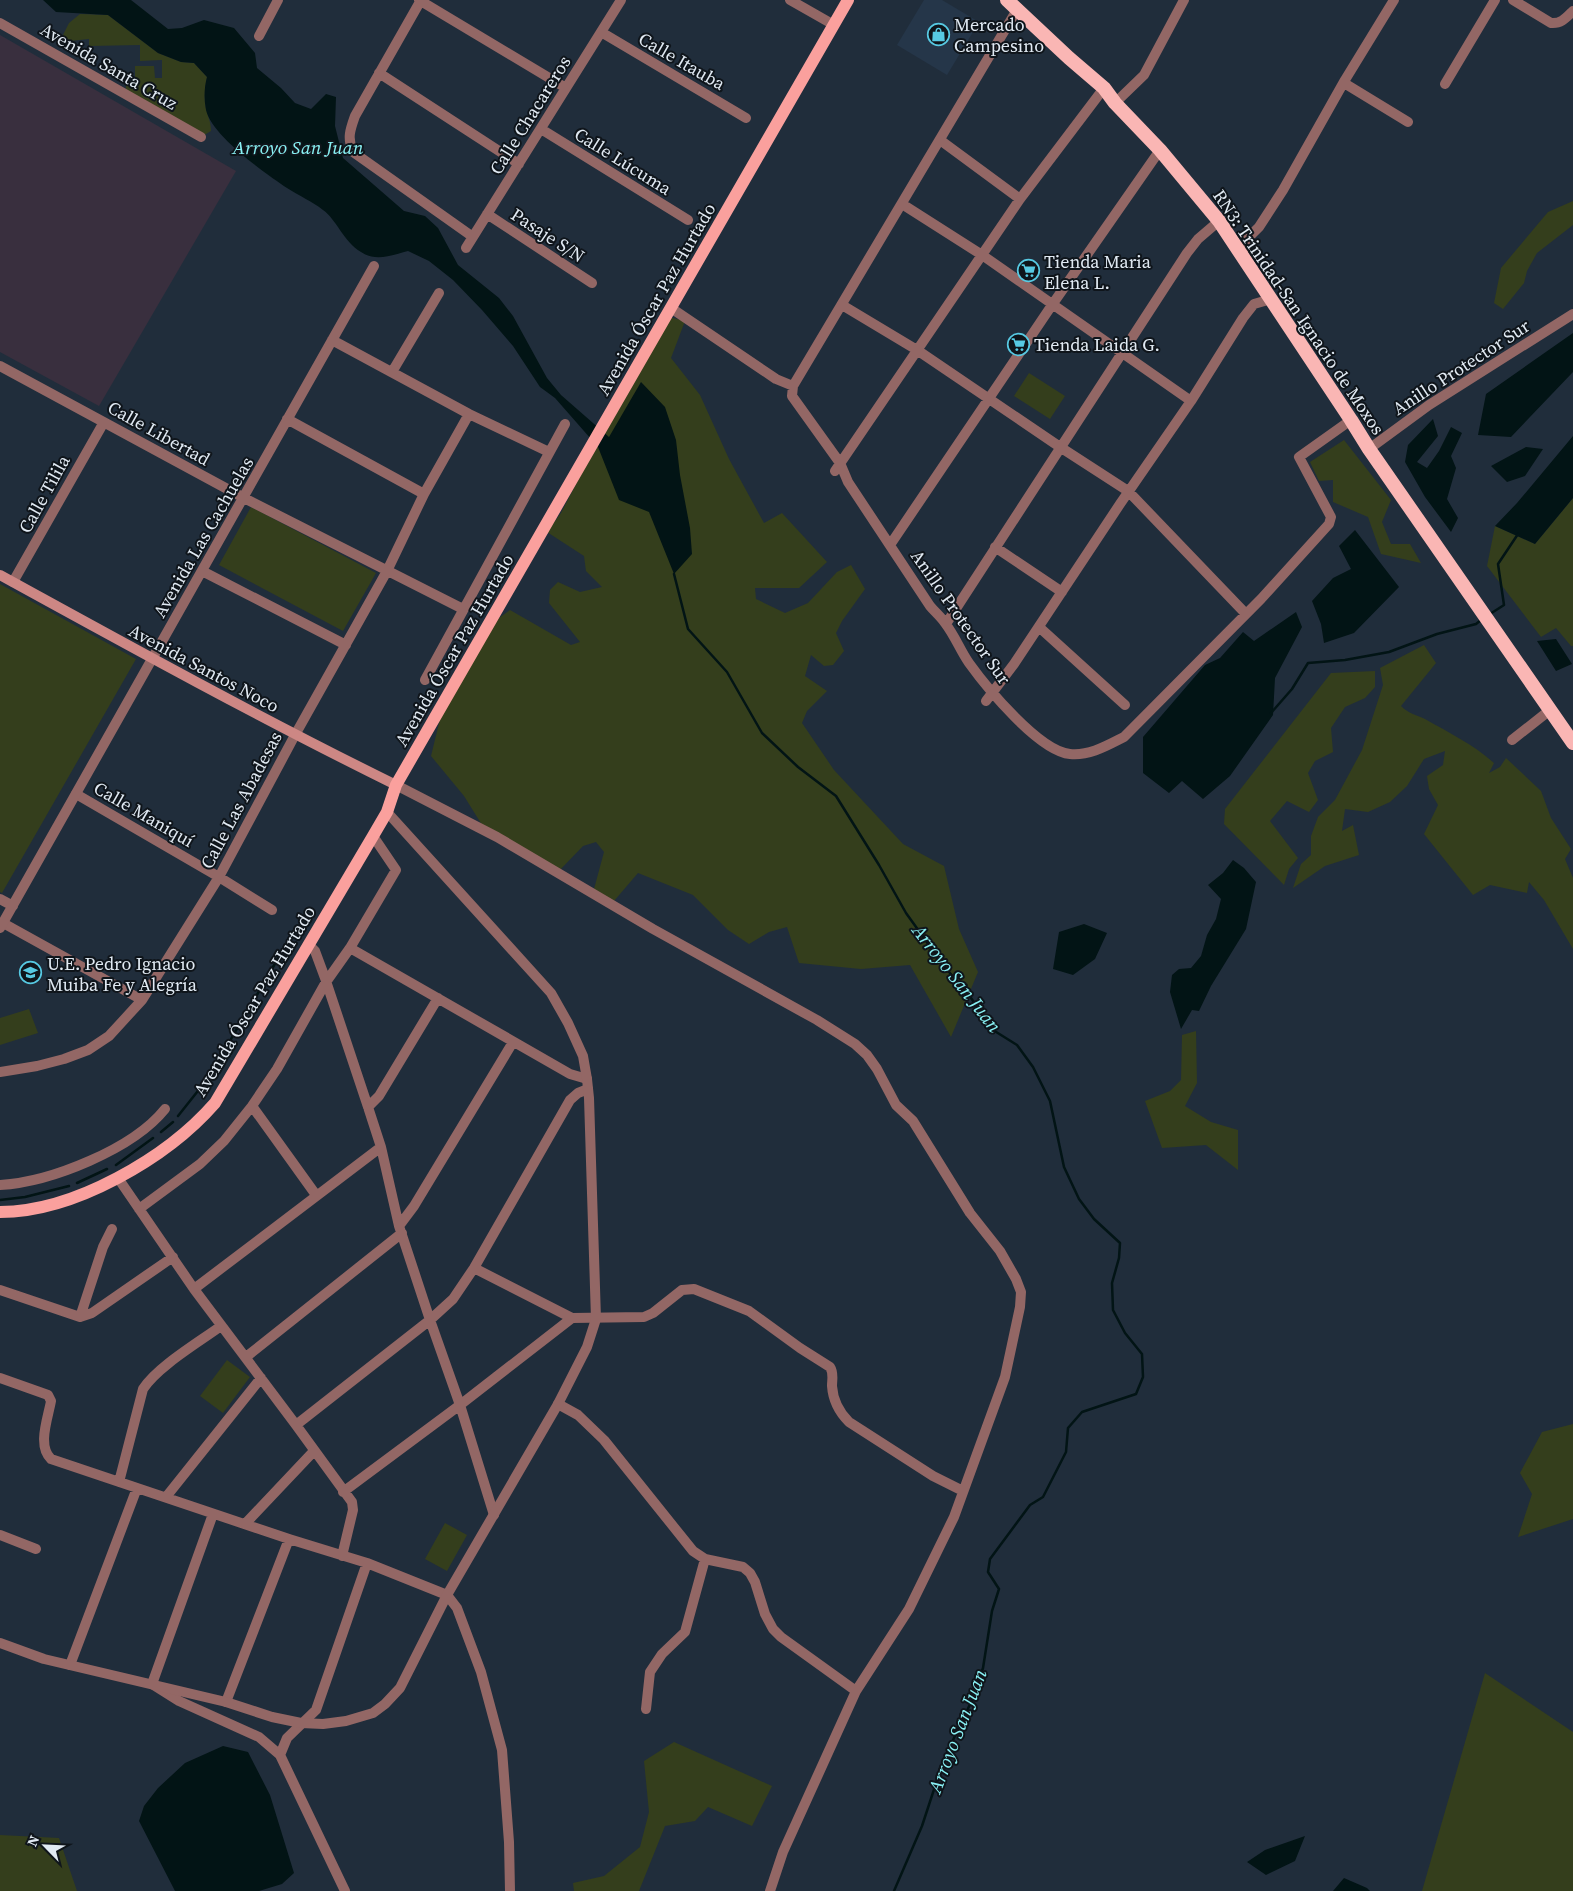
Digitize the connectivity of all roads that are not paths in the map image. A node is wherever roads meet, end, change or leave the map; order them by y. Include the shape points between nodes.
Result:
1 (278, 0) edge
2 (420, 0) edge
3 (621, 0) edge
4 (790, 0) edge
5 (848, 0) edge
6 (1184, 0) edge
7 (1394, 0) edge
8 (1495, 0) edge
9 (1513, 0) edge
10 (1013, 4) edge
11 (1573, 12) edge
12 (0, 23) edge
13 (834, 25) junction
14 (601, 32) junction
15 (259, 36) dead end
16 (379, 73) junction
17 (1344, 83) junction
18 (1445, 84) dead end
19 (566, 88) junction
20 (1104, 88) junction
21 (1115, 103) junction
22 (746, 118) dead end
23 (1408, 122) dead end
24 (542, 129) junction
25 (201, 137) dead end
26 (940, 140) junction
27 (1160, 150) junction
28 (519, 164) junction
29 (1020, 199) junction
30 (902, 204) junction
31 (487, 214) junction
32 (688, 220) dead end
33 (1219, 221) junction
34 (473, 237) junction
35 (466, 248) dead end
36 (982, 255) junction
37 (1242, 255) junction
38 (374, 266) dead end
39 (592, 283) dead end
40 (438, 293) dead end
41 (1271, 299) junction
42 (842, 304) junction
43 (1052, 305) junction
44 (671, 308) junction
45 (1573, 314) edge
46 (332, 340) junction
47 (917, 350) junction
48 (1122, 354) junction
49 (0, 366) edge
50 (392, 372) junction
51 (792, 386) junction
52 (989, 398) junction
53 (1191, 402) junction
54 (469, 414) junction
55 (287, 419) junction
56 (1351, 420) junction
57 (104, 422) junction
58 (565, 424) dead end
59 (1060, 448) junction
60 (1369, 449) junction
61 (549, 452) junction
62 (837, 467) junction
63 (1128, 491) junction
64 (424, 494) junction
65 (244, 498) junction
66 (890, 545) junction
67 (995, 547) junction
68 (202, 571) junction
69 (387, 571) junction
70 (0, 575) edge
71 (13, 582) junction
72 (1062, 592) junction
73 (464, 609) junction
74 (1246, 614) junction
75 (946, 624) junction
76 (1039, 627) junction
77 (346, 645) junction
78 (152, 659) junction
79 (425, 680) dead end
80 (989, 696) junction
81 (1124, 705) dead end
82 (1550, 710) junction
83 (295, 735) junction
84 (1512, 740) dead end
85 (1573, 743) edge
86 (396, 785) junction
87 (76, 794) junction
88 (387, 812) junction
89 (373, 836) junction
90 (219, 877) junction
91 (0, 899) edge
92 (13, 906) junction
93 (272, 910) dead end
94 (2, 926) edge
95 (312, 948) junction
96 (350, 948) junction
97 (326, 980) junction
98 (438, 998) junction
99 (142, 1000) junction
100 (513, 1042) junction
101 (0, 1072) edge
102 (588, 1084) junction
103 (252, 1106) junction
104 (368, 1107) junction
105 (165, 1109) dead end
106 (381, 1148) junction
107 (118, 1178) junction
108 (0, 1185) edge
109 (316, 1195) junction
110 (139, 1209) junction
111 (0, 1212) edge
112 (112, 1229) dead end
113 (400, 1230) junction
114 (173, 1257) junction
115 (474, 1268) junction
116 (194, 1289) junction
117 (0, 1290) edge
118 (80, 1317) junction
119 (572, 1318) junction
120 (596, 1319) junction
121 (430, 1320) junction
122 (222, 1326) junction
123 (246, 1357) junction
124 (0, 1378) edge
125 (261, 1378) junction
126 (558, 1404) junction
127 (460, 1406) junction
128 (296, 1424) junction
129 (314, 1451) junction
130 (119, 1482) junction
131 (137, 1488) junction
132 (963, 1491) junction
133 (343, 1492) junction
134 (166, 1497) junction
135 (213, 1514) junction
136 (494, 1515) junction
137 (245, 1524) junction
138 (0, 1535) edge
139 (289, 1540) junction
140 (36, 1549) dead end
141 (342, 1556) junction
142 (705, 1559) junction
143 (367, 1563) junction
144 (447, 1595) junction
145 (0, 1643) edge
146 (70, 1665) junction
147 (152, 1684) junction
148 (856, 1691) junction
149 (226, 1702) junction
150 (646, 1709) dead end
151 (301, 1723) junction
152 (280, 1755) junction
153 (346, 1891) edge
154 (510, 1891) edge
155 (770, 1891) edge

1 - 15 street
2 - 16 street
2 - 19 street
3 - 14 street, Calle Chacareros
4 - 13 street
5 - 13 main road, Avenida Óscar Paz Hurtado
6 - 21 street via 1144,75
7 - 17 street
8 - 18 street
9 - 11 street via 1551,22 1562,21
10 - 20 highway, RN3: Trinidad-San Ignacio de Moxos
10 - 26 street
12 - 25 street, Avenida Santa Cruz
13 - 44 main road, Avenida Óscar Paz Hurtado
14 - 19 street, Calle Chacareros
14 - 22 street, Calle Itauba
16 - 28 street
16 - 34 street via 355,116 349,134 353,152
17 - 23 street
17 - 37 street via 1278,199 1248,238
19 - 24 street, Calle Chacareros
20 - 21 highway, RN3: Trinidad-San Ignacio de Moxos
20 - 29 street
21 - 27 highway, RN3: Trinidad-San Ignacio de Moxos
24 - 28 street, Calle Chacareros
24 - 32 street, Calle Lúcuma
26 - 29 street
26 - 30 street
27 - 33 highway, RN3: Trinidad-San Ignacio de Moxos
27 - 43 street
28 - 31 street, Calle Chacareros
29 - 36 street
30 - 36 street
30 - 42 street
31 - 34 street, Calle Chacareros
31 - 39 street, Pasaje S/N
33 - 37 highway, RN3: Trinidad-San Ignacio de Moxos
33 - 48 street via 1187,253
34 - 35 street, Calle Chacareros
36 - 43 street
36 - 47 street
37 - 41 highway, RN3: Trinidad-San Ignacio de Moxos
38 - 46 street, Avenida Las Cachuelas
40 - 50 street
41 - 53 street via 1254,304 1243,318
41 - 56 highway, RN3: Trinidad-San Ignacio de Moxos
42 - 47 street
42 - 51 street
43 - 48 street
43 - 52 street
44 - 51 street via 776,379
44 - 86 main road, Avenida Óscar Paz Hurtado
45 - 60 street, Anillo Protector Sur via 1429,405
46 - 50 street
46 - 55 street, Avenida Las Cachuelas
47 - 52 street
47 - 62 street
48 - 53 street
48 - 59 street
49 - 57 street, Calle Libertad
50 - 54 street
51 - 62 street, Anillo Protector Sur via 792,396
52 - 59 street
52 - 66 street
53 - 63 street
54 - 61 street
54 - 64 street, Calle Las Abadesas
55 - 64 street
55 - 65 street, Avenida Las Cachuelas
56 - 60 highway, RN3: Trinidad-San Ignacio de Moxos
56 - 74 street, Anillo Protector Sur via 1299,457 1331,517 1329,524
57 - 65 street, Calle Libertad
57 - 71 street, Calle Tilila
58 - 61 street
59 - 63 street
59 - 67 street
60 - 82 highway, RN3: Trinidad-San Ignacio de Moxos
61 - 73 street
62 - 66 street, Anillo Protector Sur
63 - 72 street
63 - 74 street
64 - 69 street, Calle Las Abadesas
65 - 68 street, Avenida Las Cachuelas
65 - 69 street, Calle Libertad
66 - 75 street, Anillo Protector Sur via 930,606
67 - 72 street
67 - 75 street
68 - 77 street
68 - 78 street, Avenida Las Cachuelas
69 - 73 street, Calle Libertad
69 - 77 street, Calle Las Abadesas
70 - 71 main road, Avenida Santos Noco
71 - 78 main road, Avenida Santos Noco
72 - 76 street
73 - 79 street
74 - 80 street, Anillo Protector Sur via 1124,737 1097,751 1070,754 1053,749
75 - 80 street, Anillo Protector Sur
76 - 80 street
76 - 81 street
77 - 83 street, Calle Las Abadesas
78 - 83 main road, Avenida Santos Noco
78 - 87 street, Avenida Las Cachuelas
82 - 84 street
82 - 85 highway
83 - 86 main road, Avenida Santos Noco
83 - 90 street, Calle Las Abadesas
86 - 88 main road, Avenida Óscar Paz Hurtado
86 - 132 street via 497,836 817,1020 867,1055 896,1105 914,1121 970,1213 1000,1251 1021,1292 1005,1377
87 - 90 street, Calle Maniquí
87 - 92 street, Avenida Las Cachuelas
88 - 89 main road, Avenida Óscar Paz Hurtado
88 - 102 street via 551,993 583,1056
89 - 95 main road, Avenida Óscar Paz Hurtado
89 - 96 street via 396,870
90 - 93 street, Calle Maniquí
90 - 99 street, Calle Las Abadesas
91 - 92 street
92 - 94 street, Avenida Las Cachuelas
94 - 99 street
95 - 97 street
95 - 107 main road, Avenida Óscar Paz Hurtado via 215,1103 201,1120
96 - 97 street
96 - 98 street
97 - 103 street via 277,1069
97 - 104 street
98 - 100 street
98 - 104 street via 379,1096
99 - 101 street, Calle Las Abadesas via 109,1036 88,1050 37,1066
100 - 102 street
100 - 113 street
102 - 115 street via 570,1100
102 - 120 street
103 - 109 street
103 - 110 street via 224,1141 200,1164
104 - 106 street
105 - 108 street via 140,1133 104,1154 68,1170
106 - 109 street
106 - 113 street
107 - 110 street
107 - 111 main road, Avenida Óscar Paz Hurtado via 56,1204
109 - 116 street
110 - 114 street
112 - 118 street
113 - 121 street
113 - 123 street
114 - 116 street
114 - 118 street via 92,1314
115 - 119 street
115 - 121 street via 453,1299
116 - 122 street
117 - 118 street
119 - 120 street
119 - 127 street
120 - 126 street via 587,1347
120 - 132 street via 644,1317 682,1290 694,1289 749,1311 830,1367 834,1400 849,1422 933,1476
121 - 127 street
121 - 128 street
122 - 123 street
122 - 130 street via 146,1384
123 - 125 street
124 - 130 street via 48,1395 51,1401 44,1444 51,1459
125 - 128 street
125 - 134 street
126 - 136 street
126 - 142 street via 594,1429 693,1551
127 - 133 street
127 - 136 street
128 - 129 street
129 - 133 street
129 - 137 street
130 - 131 street
131 - 134 street
131 - 146 street
132 - 148 street via 954,1517 909,1609
133 - 141 street via 354,1510
134 - 135 street
135 - 137 street
135 - 147 street
136 - 144 street
137 - 139 street
138 - 140 street
139 - 141 street
139 - 149 street
141 - 143 street
142 - 148 street via 743,1567 750,1573 773,1629
142 - 150 street via 685,1632 662,1654 650,1672
143 - 144 street
143 - 151 street via 316,1710
144 - 151 street via 400,1688 385,1704 373,1713 346,1721
144 - 154 street via 457,1608 481,1672 502,1750
145 - 146 street
146 - 147 street
147 - 149 street
147 - 152 street via 259,1737
148 - 155 street via 783,1852
149 - 151 street via 272,1718
151 - 152 street via 286,1738
152 - 153 street

